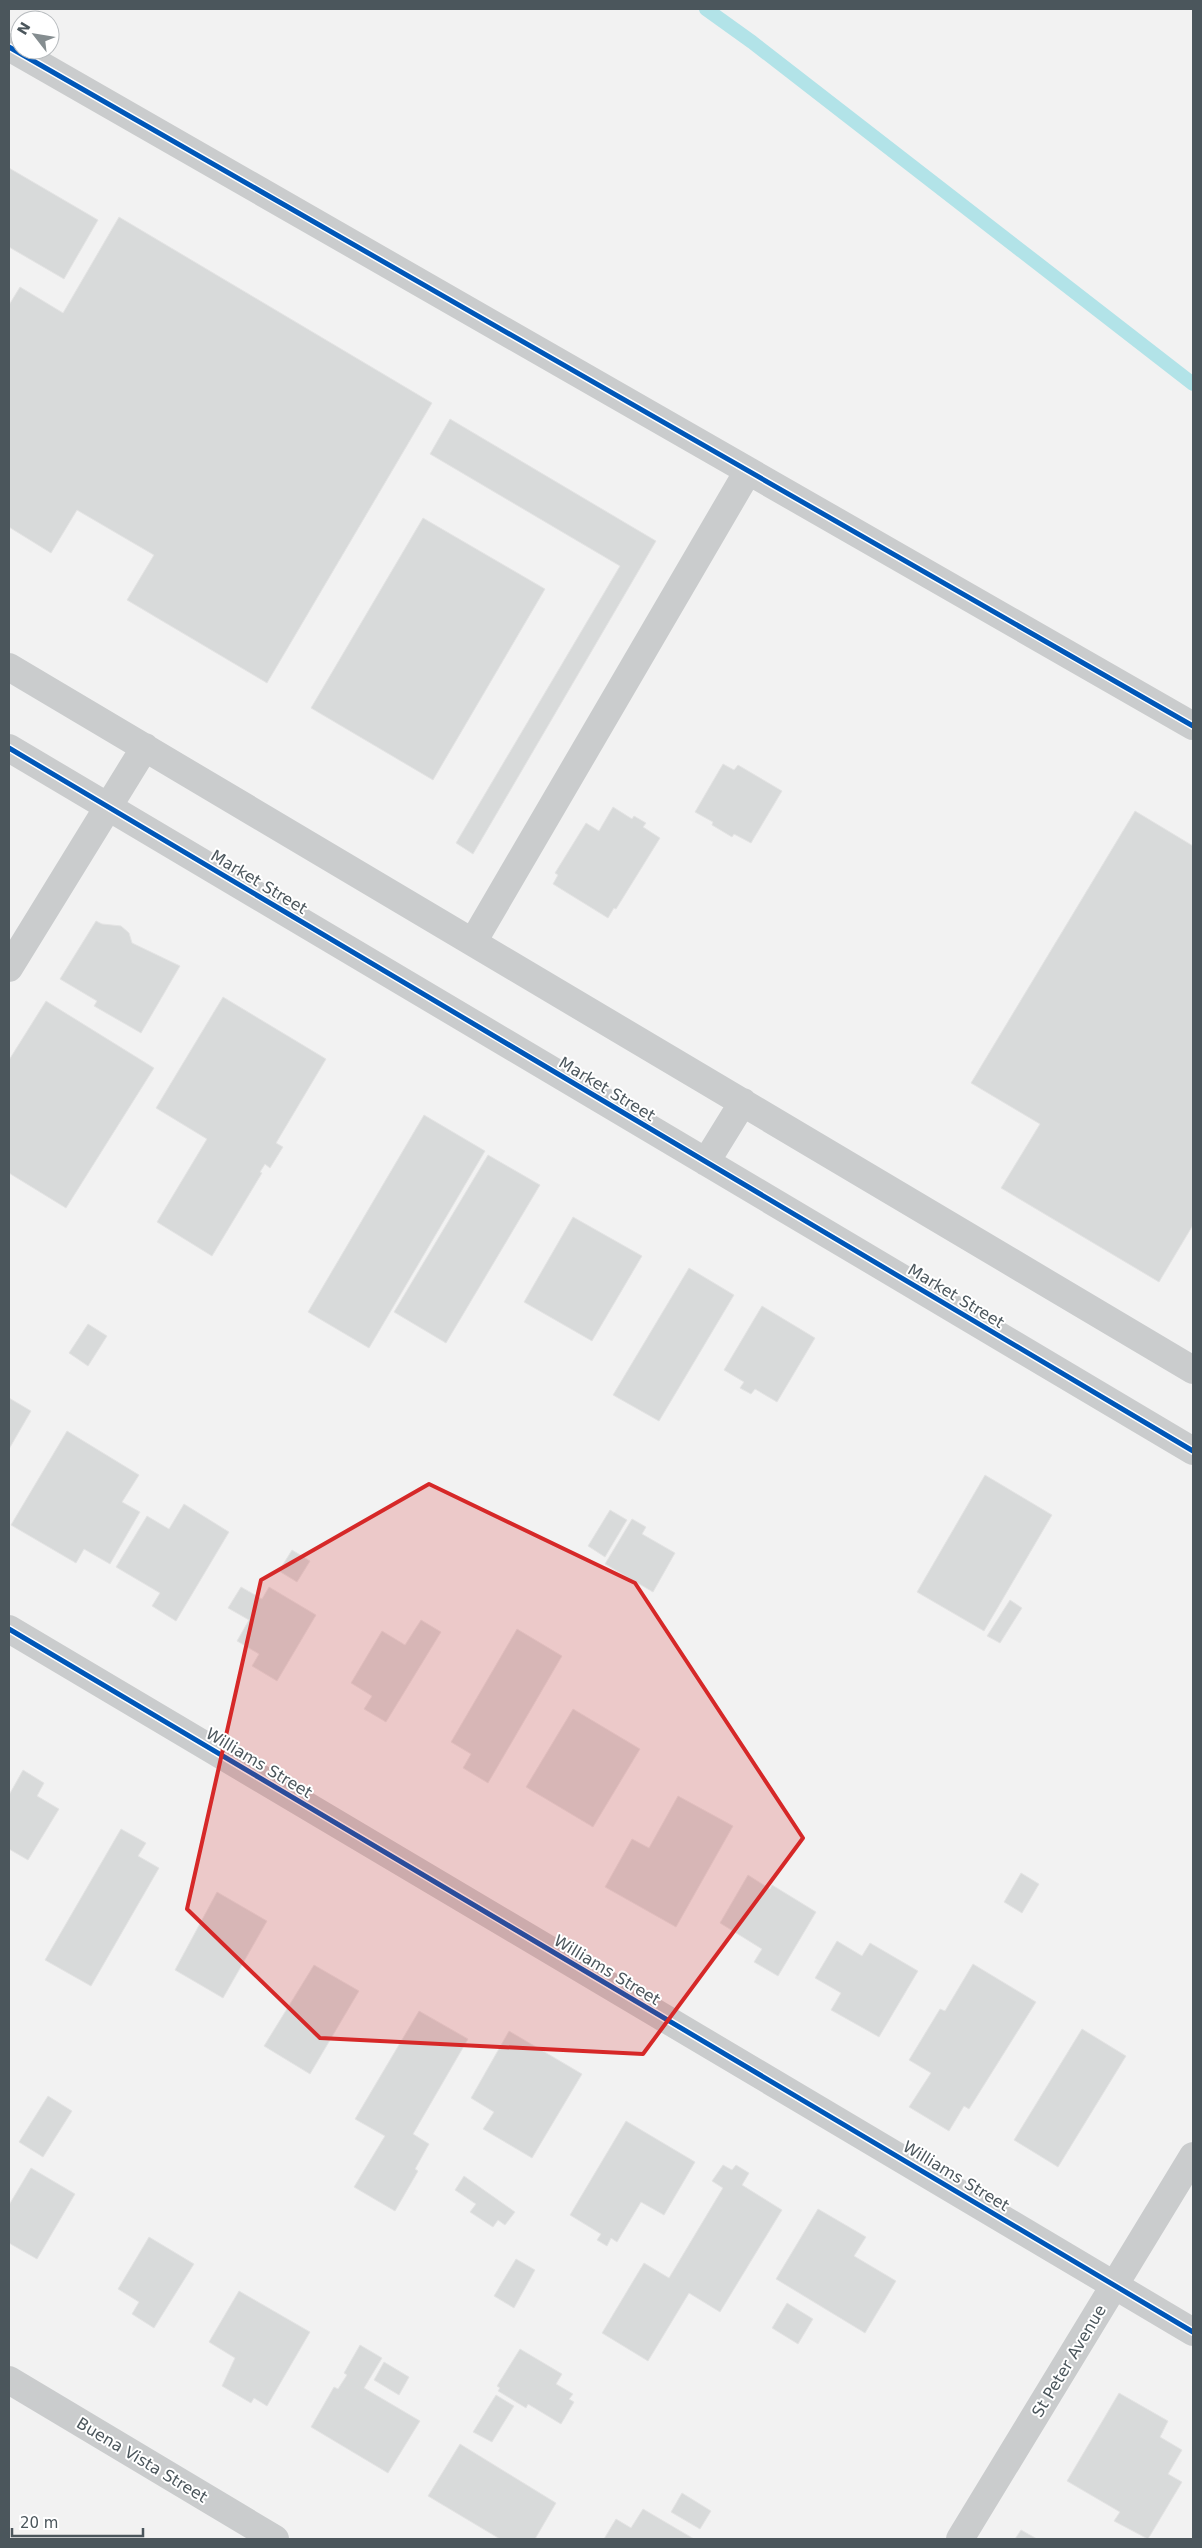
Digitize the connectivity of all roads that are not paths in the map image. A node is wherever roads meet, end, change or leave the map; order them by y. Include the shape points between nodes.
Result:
1 (9, 47) edge
2 (748, 471) junction
3 (9, 667) edge
4 (1193, 726) edge
5 (144, 747) junction
6 (9, 748) edge
7 (108, 807) junction
8 (473, 942) junction
9 (9, 968) edge
10 (743, 1102) junction
11 (706, 1162) junction
12 (1193, 1370) edge
13 (1193, 1451) edge
14 (9, 1629) edge
15 (1193, 2156) edge
16 (1115, 2285) junction
17 (1193, 2332) edge
18 (9, 2380) edge
19 (275, 2539) edge
20 (960, 2539) edge

1 - 2 street
2 - 4 street
2 - 8 street
3 - 5 street
5 - 7 street
5 - 8 street
6 - 7 street, Market Street
7 - 9 street
7 - 11 street, Market Street
8 - 10 street
10 - 11 street
10 - 12 street
11 - 13 street, Market Street
14 - 16 street, Williams Street
15 - 16 street, St Peter Avenue
16 - 17 street, Williams Street
16 - 20 street, St Peter Avenue
18 - 19 street, Buena Vista Street

